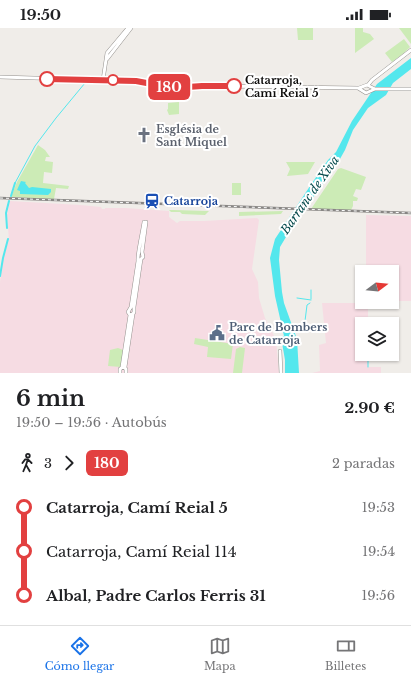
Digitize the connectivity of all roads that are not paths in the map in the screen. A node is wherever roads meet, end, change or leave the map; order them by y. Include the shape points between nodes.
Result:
1 (128, 28) edge
2 (131, 28) edge
3 (117, 45) junction
4 (113, 47) junction
5 (411, 51) edge
6 (106, 59) junction
7 (0, 78) edge
8 (103, 80) junction
9 (364, 86) junction
10 (371, 87) junction
11 (359, 88) junction
12 (363, 90) junction
13 (411, 90) edge
14 (145, 222) dead end
15 (280, 351) dead end
16 (124, 367) junction
17 (120, 373) edge
18 (126, 373) edge
19 (281, 373) edge

1 - 4 street
2 - 3 street
3 - 4 street
3 - 6 street
4 - 6 street via 107,53
5 - 10 street via 372,80
6 - 8 street
7 - 8 street
8 - 11 street via 136,81 173,88
9 - 10 street
9 - 11 street
9 - 12 street
10 - 12 street via 368,93
10 - 13 street
11 - 12 street
14 - 16 street
15 - 19 street
16 - 17 street via 119,370
16 - 18 street

